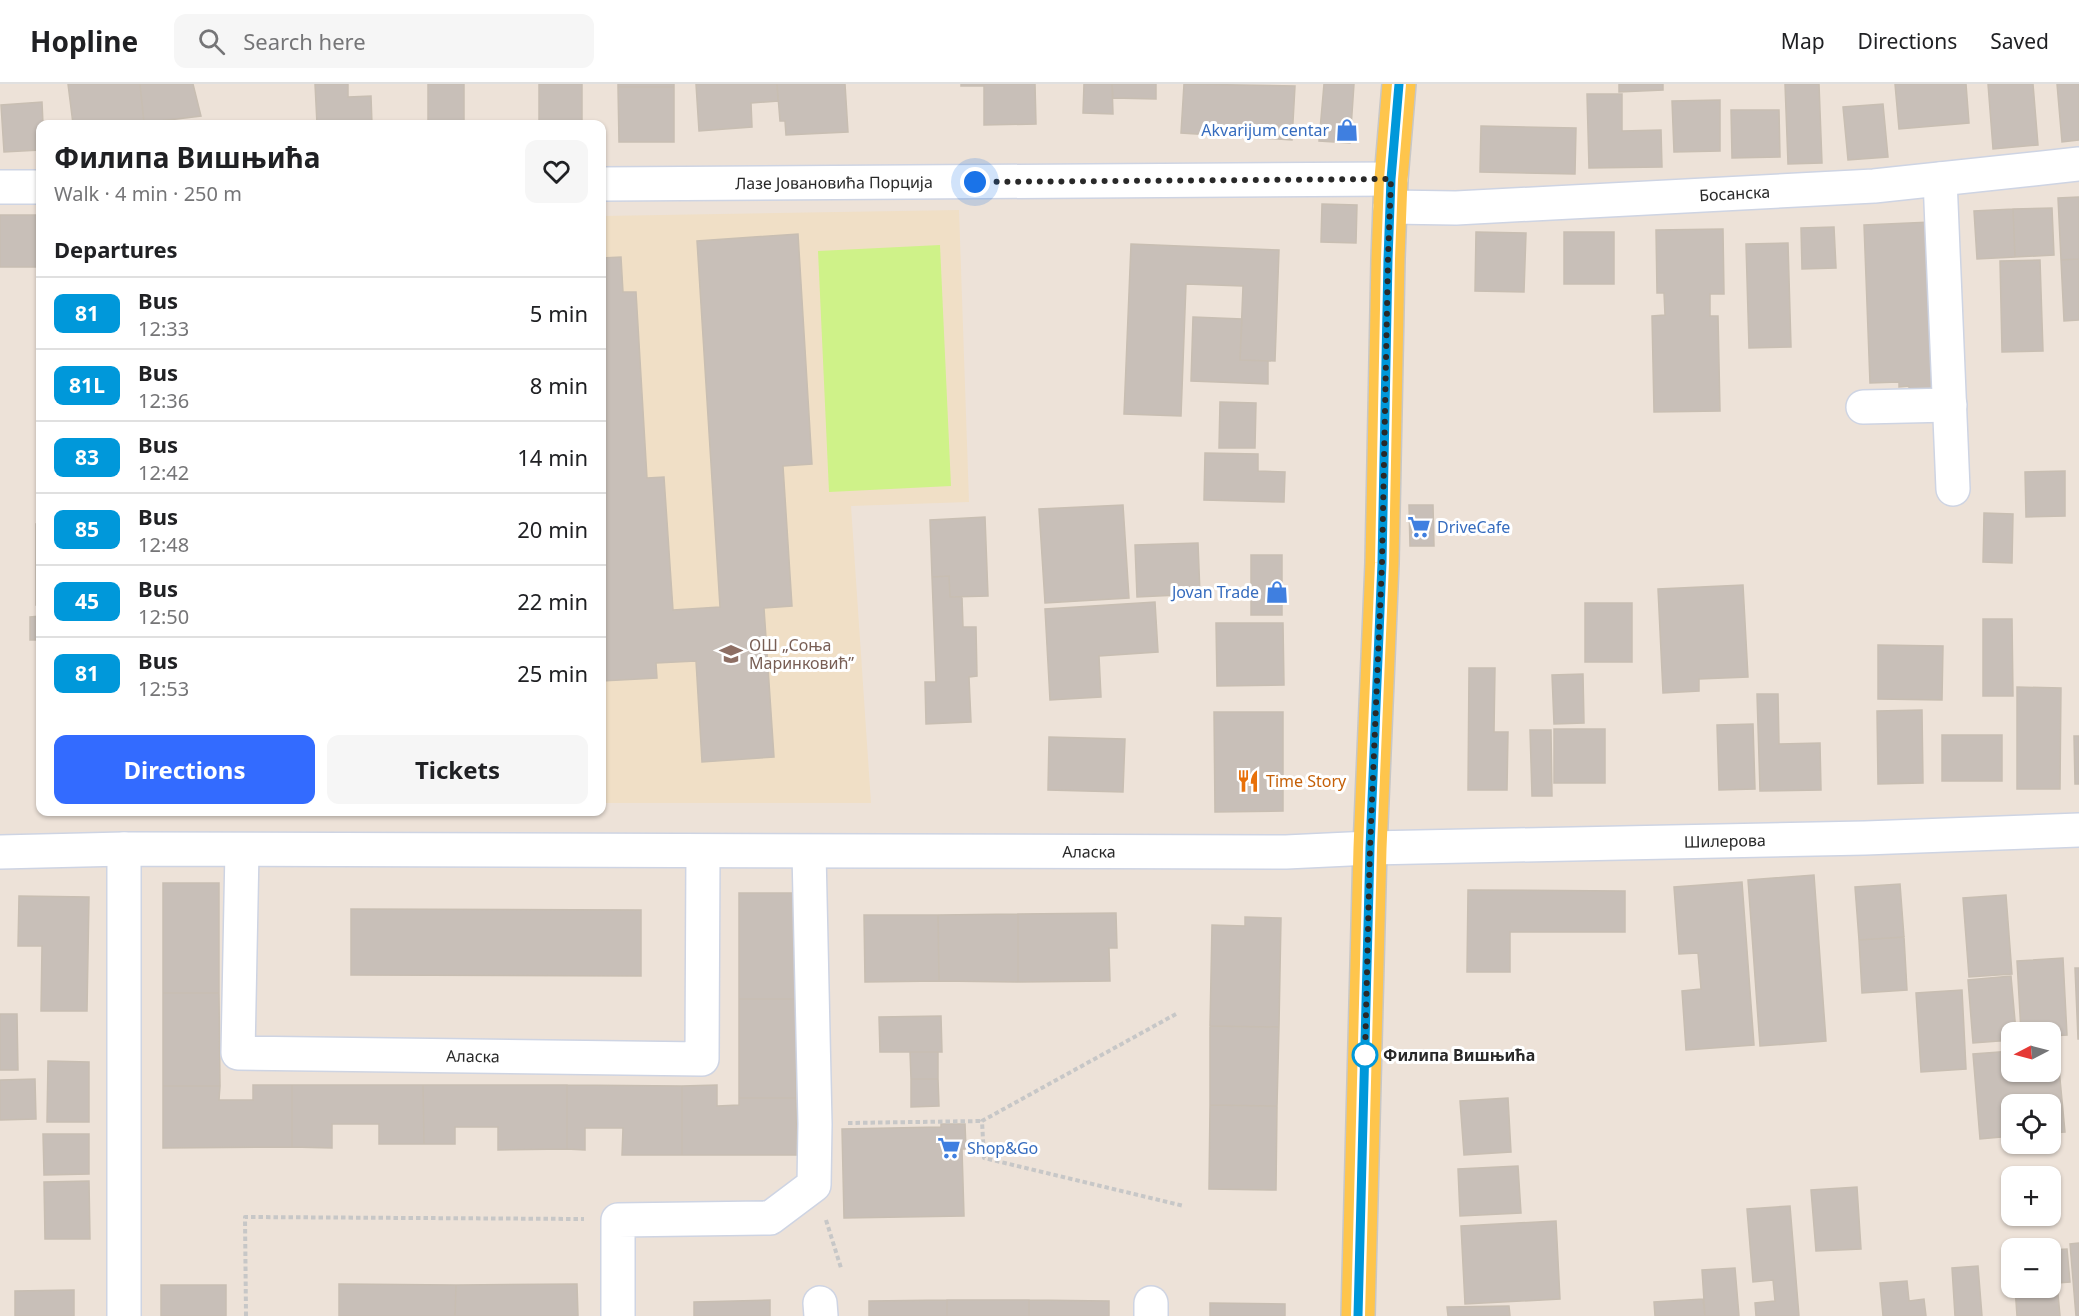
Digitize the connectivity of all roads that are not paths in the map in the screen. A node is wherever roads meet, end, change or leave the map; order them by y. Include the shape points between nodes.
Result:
1 (1399, 84) edge
2 (2079, 164) edge
3 (1940, 179) junction
4 (606, 184) edge
5 (0, 187) edge
6 (36, 187) edge
7 (1391, 193) junction
8 (1950, 405) junction
9 (1863, 407) dead end
10 (1953, 489) dead end
11 (2079, 830) edge
12 (1370, 848) junction
13 (124, 849) junction
14 (242, 849) junction
15 (0, 852) edge
16 (703, 852) junction
17 (809, 852) junction
18 (124, 1316) edge
19 (618, 1316) edge
20 (1358, 1316) edge

1 - 7 main road
2 - 3 street, Босанска
3 - 7 street, Босанска via 1862,187 1456,208
3 - 8 street
4 - 7 street, Лазе Јовановића Порција
5 - 6 street
7 - 12 main road
8 - 9 street
8 - 10 street
11 - 12 street, Шилерова
12 - 17 street, Аласка via 1286,852
12 - 20 main road
13 - 14 street, Аласка
13 - 15 street, Аласка
13 - 18 street
14 - 16 street, Аласка
14 - 16 street, Аласка via 238,1053 702,1059
16 - 17 street, Аласка
17 - 19 street via 814,1185 770,1218 618,1220

